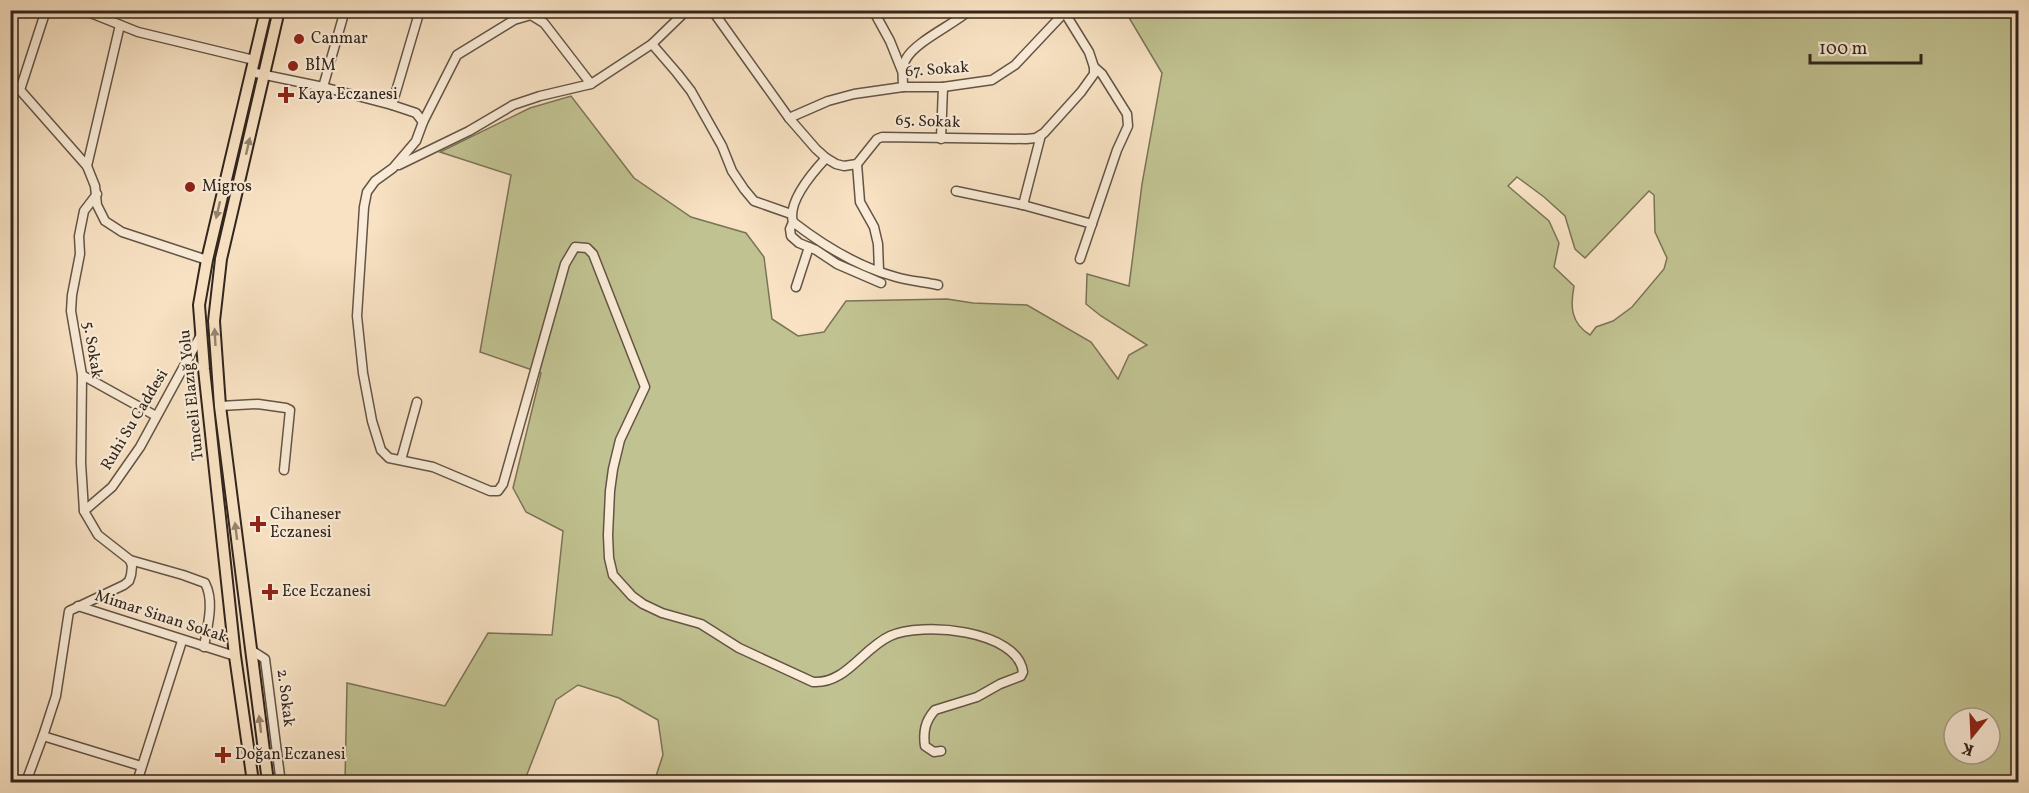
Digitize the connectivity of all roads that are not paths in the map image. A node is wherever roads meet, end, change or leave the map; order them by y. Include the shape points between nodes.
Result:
1 (46, 10) edge
2 (83, 10) edge
3 (266, 10) edge
4 (279, 10) edge
5 (345, 10) edge
6 (420, 10) edge
7 (687, 10) edge
8 (712, 10) edge
9 (873, 10) edge
10 (970, 10) edge
11 (1064, 12) edge
12 (120, 25) junction
13 (652, 44) junction
14 (254, 60) junction
15 (1094, 67) junction
16 (902, 70) junction
17 (251, 72) junction
18 (264, 75) junction
19 (591, 84) junction
20 (323, 87) junction
21 (903, 87) junction
22 (943, 87) junction
23 (392, 105) junction
24 (789, 118) junction
25 (423, 122) junction
26 (1041, 135) junction
27 (941, 139) junction
28 (826, 159) junction
29 (857, 164) junction
30 (87, 166) junction
31 (393, 168) junction
32 (956, 190) dead end
33 (97, 194) junction
34 (1023, 206) junction
35 (792, 218) junction
36 (1092, 224) junction
37 (809, 247) junction
38 (1080, 259) dead end
39 (207, 260) junction
40 (879, 271) junction
41 (881, 283) dead end
42 (938, 285) dead end
43 (796, 287) dead end
44 (201, 335) junction
45 (82, 375) junction
46 (417, 402) dead end
47 (220, 406) junction
48 (156, 416) junction
49 (401, 460) junction
50 (284, 470) dead end
51 (85, 514) junction
52 (130, 560) junction
53 (78, 606) junction
54 (182, 641) junction
55 (204, 647) junction
56 (251, 650) junction
57 (235, 656) junction
58 (43, 736) junction
59 (941, 751) dead end
60 (141, 766) junction
61 (280, 776) dead end
62 (26, 783) edge
63 (136, 783) edge
64 (253, 783) edge
65 (268, 783) edge

1 - 30 street via 20,90
2 - 12 street
3 - 14 main road, Tunceli Elazığ Yolu
4 - 18 main road, Tunceli Elazığ Yolu
5 - 20 street
6 - 23 street
7 - 13 street
8 - 24 street
9 - 16 street
10 - 16 street via 916,47 905,59
11 - 15 street
11 - 22 street, 67. Sokak via 1021,59 997,78
12 - 14 street
12 - 30 street
13 - 19 street
13 - 35 street via 691,91 732,171 754,201
14 - 17 main road, Tunceli Elazığ Yolu
15 - 26 street via 1090,82
15 - 36 street via 1127,114 1128,126
16 - 21 street
17 - 18 street
17 -> 39 main road, Tunceli Elazığ Yolu
18 - 20 street
47 -> 18 main road, Tunceli Elazığ Yolu via 214,321 218,277
19 - 25 street via 544,23 531,15 514,20 457,55
19 - 31 street via 523,101
20 - 23 street
21 - 22 street, 67. Sokak
21 - 24 street, 67. Sokak via 828,101
22 - 27 street
23 - 25 street via 416,113
24 - 28 street
25 - 31 street via 416,141
26 - 27 street, 65. Sokak via 1026,139
26 - 34 street
27 - 29 street, 65. Sokak via 882,137 876,139
28 - 29 street via 844,166
28 - 35 street via 811,175
29 - 40 street via 860,201 874,227
30 - 33 street
31 - 49 street via 367,192 357,316 372,422 381,450 389,458
32 - 34 street
33 - 39 street via 101,215 109,225
33 - 45 street, 5. Sokak via 84,211 72,296
34 - 36 street
35 - 37 street via 790,236
35 - 40 street via 834,251
36 - 38 street
37 - 41 street
37 - 43 street
39 - 44 main road, Tunceli Elazığ Yolu via 199,304
40 - 42 street
44 - 48 street, Ruhi Su Caddesi
44 - 57 main road, Tunceli Elazığ Yolu
45 - 48 street
45 - 51 street, 5. Sokak
46 - 49 street
47 - 50 street via 258,404 290,410
56 -> 47 main road, Tunceli Elazığ Yolu
48 - 51 street, Ruhi Su Caddesi via 112,487
49 - 59 street via 433,467 490,491 501,488 565,264 575,247 587,248 593,254 645,387 620,440 613,469 608,534 613,574 644,604 701,624 740,648 813,682 832,680 878,642 900,631 952,630 998,643 1016,656 1023,672 977,697 935,710 926,723 925,746 934,752
51 - 52 street via 98,535
52 - 53 street via 129,581
52 - 55 street via 204,583 210,610
53 - 54 street, Mimar Sinan Sokak
53 - 58 street via 67,614 56,696
54 - 55 street, Mimar Sinan Sokak
54 - 60 street
55 - 57 street, Mimar Sinan Sokak
56 - 61 street, 2. Sokak via 265,659
65 -> 56 main road, Tunceli Elazığ Yolu
57 - 64 main road, Tunceli Elazığ Yolu
58 - 60 street
58 - 62 street
60 - 63 street

